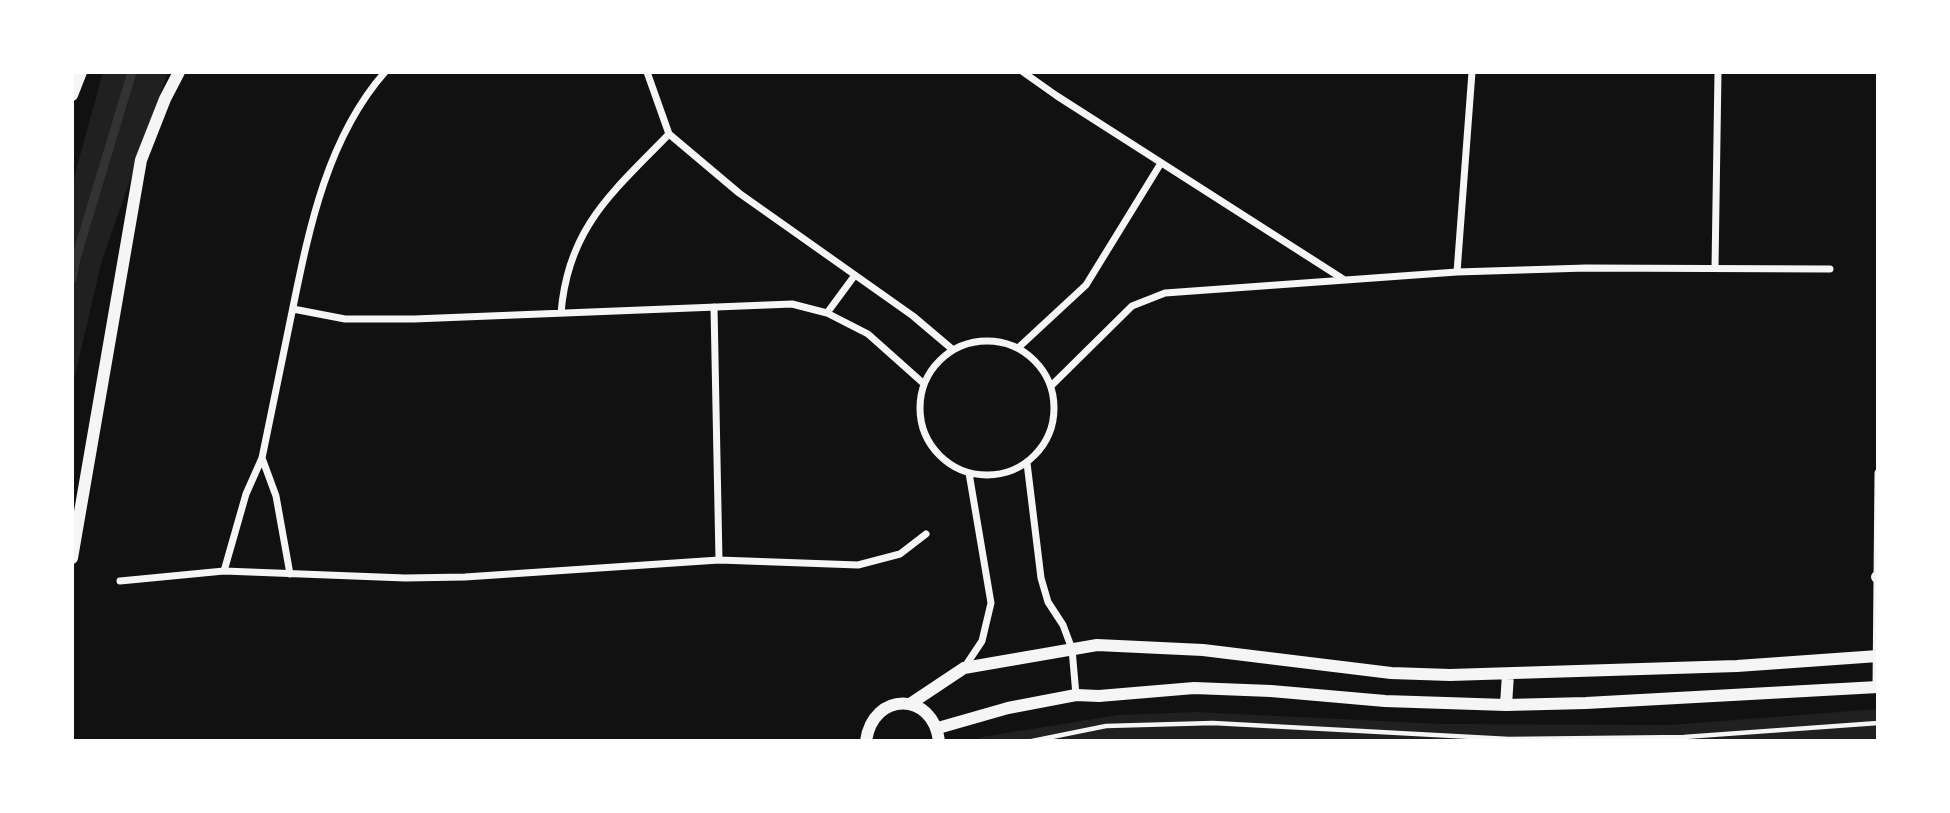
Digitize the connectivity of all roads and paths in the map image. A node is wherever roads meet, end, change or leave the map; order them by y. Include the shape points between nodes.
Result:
1 (81, 72) edge
2 (179, 72) edge
3 (386, 72) edge
4 (647, 72) edge
5 (1023, 72) edge
6 (1472, 72) edge
7 (1718, 72) edge
8 (72, 95) edge
9 (669, 134) junction
10 (1161, 163) junction
11 (1715, 268) junction
12 (1830, 269) dead end
13 (1457, 272) junction
14 (855, 275) junction
15 (1344, 280) junction
16 (714, 307) junction
17 (293, 309) junction
18 (561, 313) junction
19 (827, 313) junction
20 (1018, 348) junction
21 (952, 349) junction
22 (923, 383) junction
23 (1051, 386) junction
24 (262, 458) junction
25 (1027, 463) junction
26 (969, 473) junction
27 (1878, 473) edge
28 (926, 534) dead end
29 (72, 558) edge
30 (719, 560) junction
31 (224, 571) junction
32 (290, 574) junction
33 (1877, 577) edge
34 (120, 581) dead end
35 (1072, 649) junction
36 (1877, 656) edge
37 (964, 668) junction
38 (1508, 674) junction
39 (1877, 687) edge
40 (1076, 695) junction
41 (910, 704) junction
42 (1507, 705) junction
43 (1878, 723) edge
44 (939, 735) edge
45 (866, 741) edge
46 (1032, 741) edge

1 - 8 street
2 - 29 street via 141,160
3 - 17 street via 362,103 324,181
4 - 9 street
5 - 10 street
6 - 13 street
7 - 11 street
9 - 14 street via 739,193
9 - 18 street via 595,212 573,251
10 - 15 street
10 - 20 street via 1086,285
11 - 12 street
11 - 13 street
13 - 15 street
14 - 19 street
14 - 21 street
15 - 23 street via 1165,293 1149,298 1132,306
16 - 18 street
16 - 19 street via 792,304
16 - 30 street
17 - 18 street via 345,319
17 - 24 street
19 - 22 street via 868,334
20 - 21 street via 974,341
20 - 23 street via 1044,370
21 - 22 street
22 - 26 street via 919,410 926,438 944,460
23 - 25 street via 1055,414 1046,442
24 - 31 street via 246,494
24 - 32 street via 276,496
25 - 26 street via 989,476
25 - 35 street via 1041,578
26 - 37 street via 990,603 982,641
27 - 33 street
28 - 30 street via 900,554 858,565
30 - 32 street via 465,577
31 - 32 street
31 - 34 street
33 - 36 street
35 - 37 street
35 - 38 street via 1097,645 1190,650 1391,673
35 - 40 street
36 - 38 street
36 - 39 street
37 - 41 street
38 - 42 street
39 - 42 street
40 - 42 street via 1194,688
40 - 44 street via 1008,708
41 - 44 street via 932,717
41 - 45 street via 884,708 867,729
43 - 46 path via 1684,737 1522,738 1213,723 1106,726

